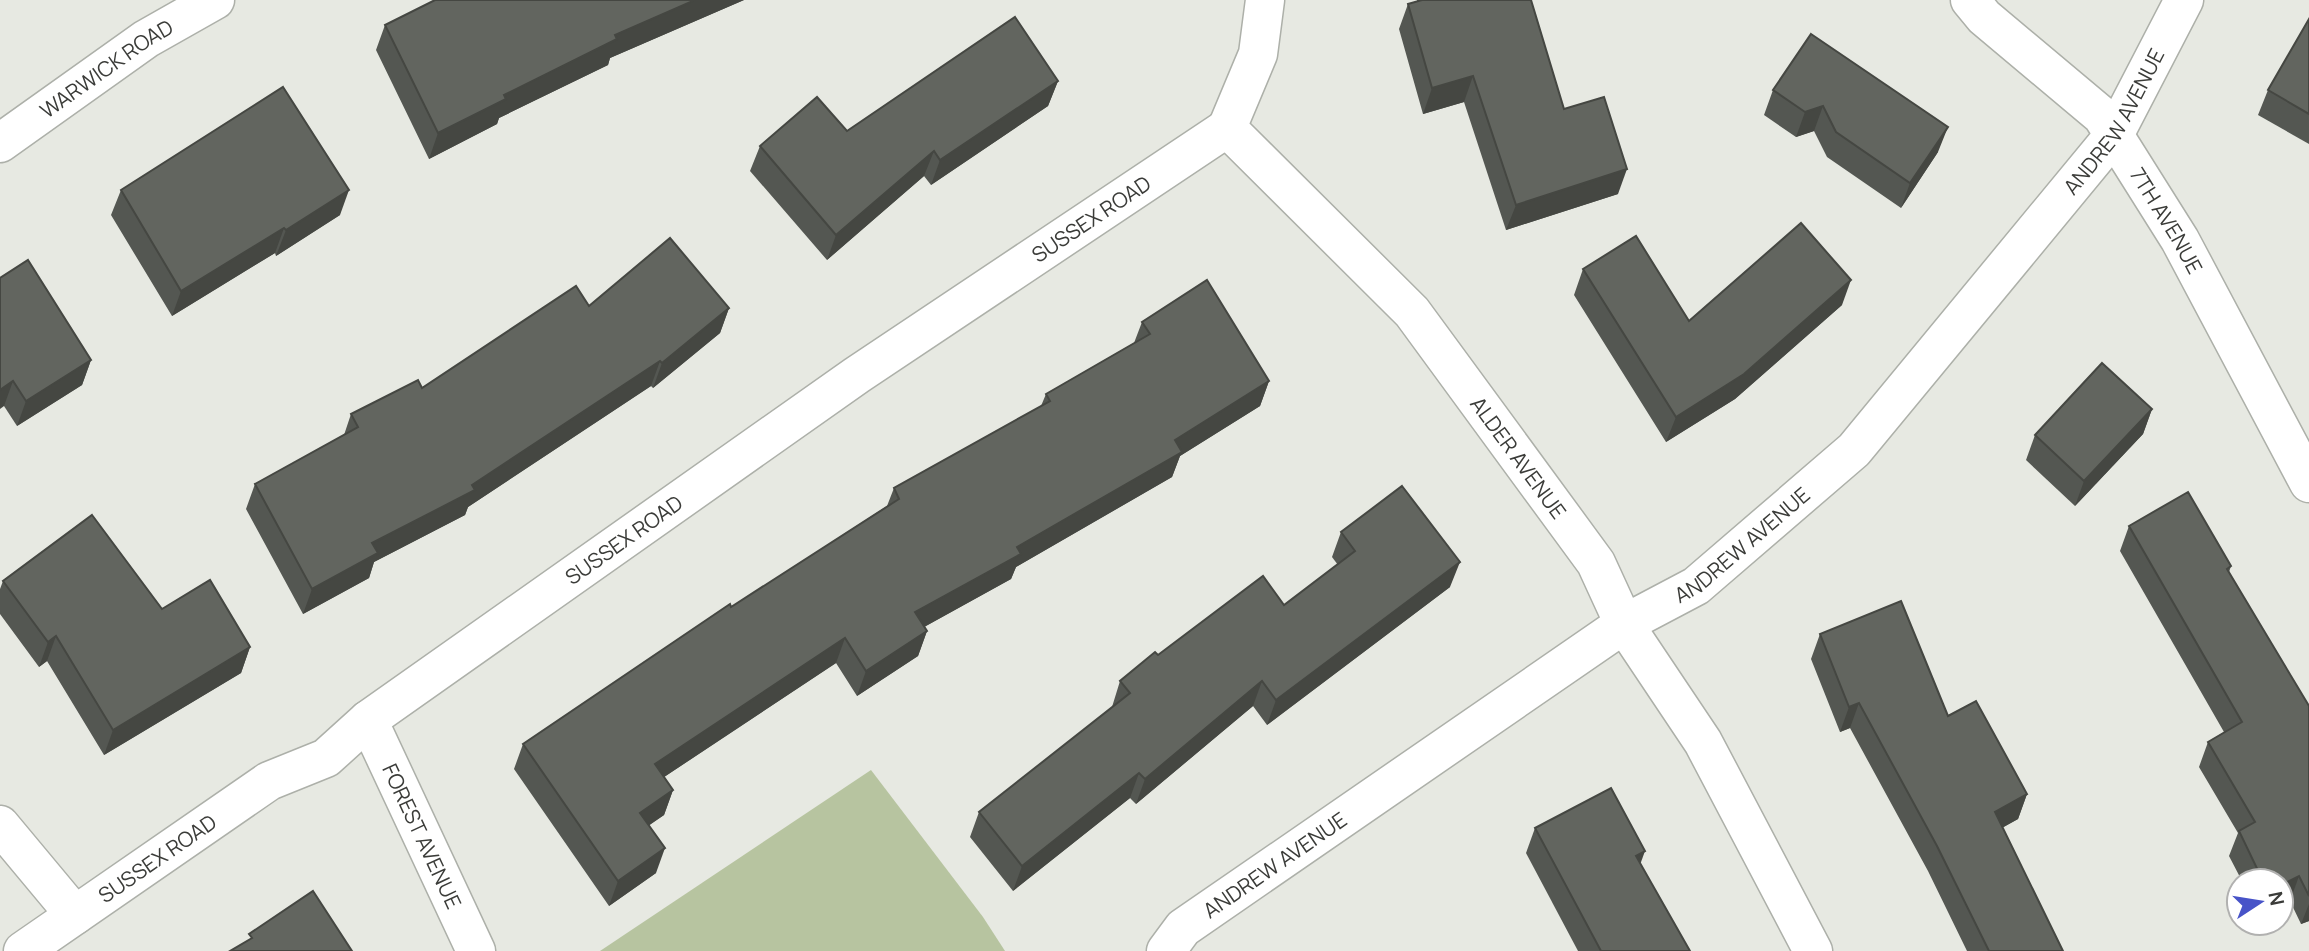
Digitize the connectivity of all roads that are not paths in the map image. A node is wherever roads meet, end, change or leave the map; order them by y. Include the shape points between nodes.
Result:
1 (215, 0) edge
2 (1265, 0) edge
3 (1970, 0) edge
4 (2185, 0) edge
5 (1227, 128) junction
6 (2114, 135) junction
7 (0, 143) edge
8 (2309, 483) edge
9 (1624, 624) junction
10 (368, 720) junction
11 (0, 825) edge
12 (75, 915) junction
13 (23, 951) edge
14 (476, 951) edge
15 (1166, 951) edge
16 (1813, 951) edge

1 - 7 street, WARWICK ROAD via 146,39
2 - 5 street via 1258,54
3 - 6 street, 7TH AVENUE via 1984,17 2102,116
4 - 6 street, ANDREW AVENUE
5 - 9 street, ALDER AVENUE via 1412,312 1596,563
5 - 10 street, SUSSEX ROAD via 857,374
6 - 8 street, 7TH AVENUE via 2180,240
6 - 9 street, ANDREW AVENUE via 1854,450 1696,586
9 - 15 street, ANDREW AVENUE via 1183,928
9 - 16 street, ALDER AVENUE via 1703,742
10 - 12 street, SUSSEX ROAD via 326,758 269,780
10 - 14 street, FOREST AVENUE
11 - 12 street
12 - 13 street, SUSSEX ROAD

